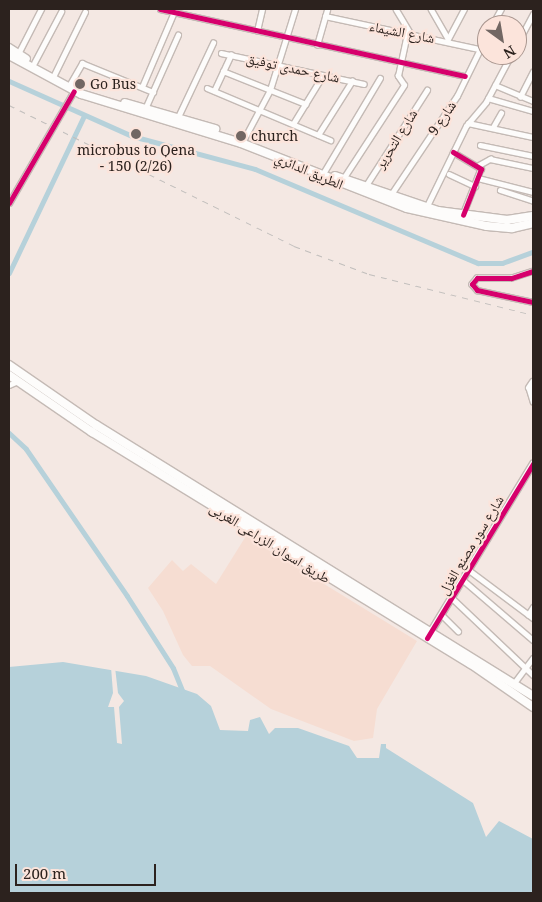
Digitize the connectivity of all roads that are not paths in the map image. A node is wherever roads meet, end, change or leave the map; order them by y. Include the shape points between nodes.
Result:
1 (41, 9) edge
2 (160, 9) edge
3 (262, 9) edge
4 (295, 9) edge
5 (328, 9) edge
6 (396, 9) edge
7 (431, 9) edge
8 (464, 9) edge
9 (61, 12) dead end
10 (86, 12) dead end
11 (177, 12) edge
12 (533, 14) edge
13 (325, 16) junction
14 (527, 25) edge
15 (257, 31) junction
16 (409, 34) junction
17 (178, 35) dead end
18 (286, 38) junction
19 (448, 40) junction
20 (213, 43) dead end
21 (317, 45) junction
22 (477, 47) edge
23 (9, 48) edge
24 (477, 52) edge
25 (221, 53) dead end
26 (18, 54) junction
27 (9, 55) edge
28 (231, 55) junction
29 (34, 63) junction
30 (400, 64) junction
31 (279, 65) junction
32 (506, 65) edge
33 (223, 71) junction
34 (533, 72) edge
35 (54, 75) junction
36 (323, 75) junction
37 (465, 76) junction
38 (380, 78) dead end
39 (352, 81) junction
40 (364, 84) dead end
41 (495, 85) junction
42 (142, 87) junction
43 (72, 88) junction
44 (207, 88) dead end
45 (270, 90) junction
46 (426, 90) dead end
47 (214, 91) junction
48 (153, 92) junction
49 (520, 97) junction
50 (488, 98) junction
51 (533, 101) edge
52 (306, 104) junction
53 (145, 109) junction
54 (260, 110) junction
55 (533, 111) edge
56 (501, 113) dead end
57 (166, 118) junction
58 (179, 120) junction
59 (468, 123) junction
60 (294, 124) junction
61 (492, 128) junction
62 (318, 134) junction
63 (533, 137) edge
64 (244, 139) junction
65 (330, 140) dead end
66 (480, 146) dead end
67 (453, 152) junction
68 (533, 156) edge
69 (479, 165) junction
70 (533, 168) edge
71 (324, 172) junction
72 (449, 174) dead end
73 (478, 178) junction
74 (343, 179) junction
75 (475, 186) junction
76 (365, 187) junction
77 (500, 190) dead end
78 (533, 192) edge
79 (389, 196) junction
80 (533, 201) edge
81 (9, 203) edge
82 (426, 208) junction
83 (463, 215) junction
84 (533, 216) edge
85 (533, 223) edge
86 (533, 271) edge
87 (533, 302) edge
88 (9, 365) edge
89 (9, 376) edge
90 (18, 382) junction
91 (533, 382) edge
92 (9, 385) edge
93 (529, 388) joint
94 (533, 401) edge
95 (96, 425) junction
96 (92, 432) junction
97 (533, 464) edge
98 (530, 474) edge
99 (469, 570) junction
100 (335, 578) junction
101 (463, 580) junction
102 (452, 598) junction
103 (533, 607) edge
104 (442, 615) junction
105 (528, 615) junction
106 (533, 618) edge
107 (458, 631) dead end
108 (429, 636) junction
109 (533, 640) edge
110 (533, 658) edge
111 (526, 667) junction
112 (533, 675) edge
113 (514, 683) junction
114 (532, 701) edge

1 - 26 street
2 - 11 street
3 - 15 street
4 - 18 street
5 - 13 street
6 - 16 street
7 - 19 street
8 - 19 street
9 - 29 street
10 - 35 street
11 - 15 street
11 - 42 street
12 - 14 street
13 - 16 street, شارع الشيماء
13 - 21 street
15 - 18 street
16 - 19 street, شارع الشيماء
16 - 30 street
17 - 48 street
18 - 21 street
18 - 31 street
19 - 22 street, شارع الشيماء
20 - 58 street
21 - 30 street
23 - 26 main road, الطريق الدائري
24 - 37 street, شارع 9
25 - 28 street, شارع حمدى توفيق
26 - 29 main road, الطريق الدائري
27 - 43 main road, الطريق الدائري
28 - 31 street, شارع حمدى توفيق
28 - 33 street
29 - 35 main road, الطريق الدائري
30 - 37 street
30 - 74 street via 398,78 404,85
31 - 36 street, شارع حمدى توفيق
31 - 45 street
32 - 41 street
33 - 45 street
33 - 47 street
34 - 49 street
35 - 43 main road, الطريق الدائري
36 - 39 street, شارع حمدى توفيق
36 - 52 street
37 - 79 street, شارع 9 via 457,96
38 - 71 street
39 - 40 street, شارع حمدى توفيق
39 - 62 street
41 - 49 street
41 - 50 street
42 - 43 street via 82,63
42 - 48 street
43 - 53 main road, الطريق الدائري
43 - 57 main road, الطريق الدائري
43 - 81 street via 60,119
44 - 47 street
45 - 52 street
45 - 54 street
46 - 76 street, شارع التحرير
47 - 54 street
48 - 53 street
49 - 51 street
50 - 55 street
50 - 59 street
52 - 60 street
53 - 57 main road, الطريق الدائري
54 - 60 street
54 - 64 street
56 - 61 street
57 - 58 main road, الطريق الدائري
58 - 64 main road, الطريق الدائري
58 - 85 main road, الطريق الدائري via 418,212 487,226 512,228
59 - 61 street
59 - 67 street
60 - 62 street
61 - 63 street
62 - 65 street
64 - 71 main road, الطريق الدائري
66 - 68 street
67 - 69 street
67 - 82 street
69 - 70 street via 490,159
69 - 73 street
71 - 74 main road, الطريق الدائري
72 - 75 street
73 - 75 street
73 - 78 street
74 - 76 main road, الطريق الدائري
75 - 83 street
76 - 79 main road, الطريق الدائري
77 - 80 street
79 - 82 main road, الطريق الدائري
82 - 83 main road, الطريق الدائري
83 - 84 main road, الطريق الدائري via 513,220
86 - 87 street via 511,278 477,278 472,284 477,290
88 - 95 main road, طريق اسوان الزراعى الغربى
89 - 90 main road, طريق اسوان الزراعى الغربى
90 - 92 street
90 - 96 main road, طريق اسوان الزراعى الغربى
91 - 93 street
93 - 94 street
95 - 96 main road
95 - 100 main road, طريق اسوان الزراعى الغربى
96 - 100 main road, طريق اسوان الزراعى الغربى
97 - 98 street, شارع سور مصنع الغزل
98 - 99 street, شارع سور مصنع الغزل
99 - 101 street, شارع سور مصنع الغزل
99 - 105 street
100 - 108 main road, طريق اسوان الزراعى الغربى
101 - 102 street, شارع سور مصنع الغزل
101 - 109 street
102 - 104 street, شارع سور مصنع الغزل
102 - 111 street
103 - 105 street
104 - 107 street
104 - 108 street, شارع سور مصنع الغزل
105 - 106 street
108 - 113 main road, طريق اسوان الزراعى الغربى
108 - 114 main road, طريق اسوان الزراعى الغربى
110 - 111 street
111 - 112 street
111 - 113 street
113 - 114 main road, طريق اسوان الزراعى الغربى

